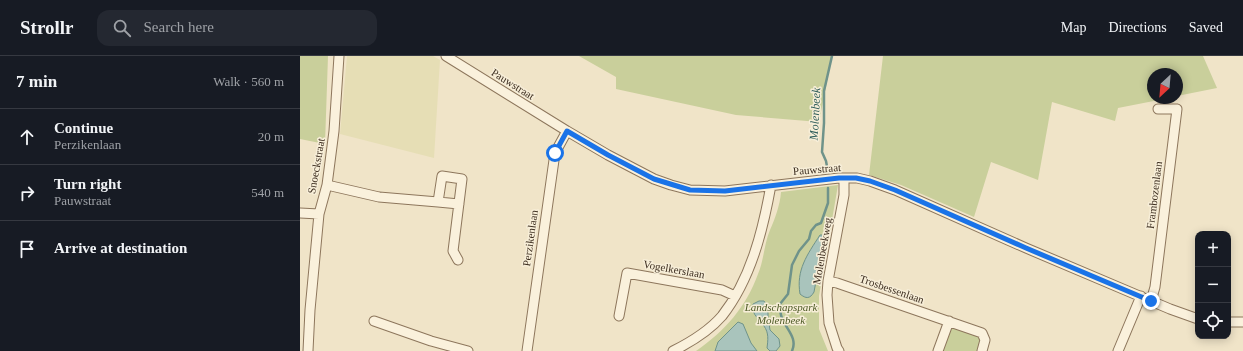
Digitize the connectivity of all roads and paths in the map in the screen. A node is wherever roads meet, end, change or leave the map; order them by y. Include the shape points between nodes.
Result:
1 (338, 56) edge
2 (446, 56) edge
3 (1158, 109) dead end
4 (567, 131) junction
5 (844, 178) junction
6 (327, 185) junction
7 (771, 185) junction
8 (438, 202) junction
9 (459, 204) junction
10 (300, 213) edge
11 (319, 214) junction
12 (458, 260) dead end
13 (828, 281) junction
14 (735, 296) junction
15 (1141, 296) junction
16 (1151, 301) junction
17 (619, 316) dead end
18 (1195, 318) edge
19 (949, 321) junction
20 (374, 322) dead end
21 (1231, 322) edge
22 (1243, 322) edge
23 (308, 351) edge
24 (468, 351) edge
25 (527, 351) edge
26 (673, 351) edge
27 (839, 351) edge
28 (938, 351) edge
29 (982, 351) edge
30 (1118, 351) edge

1 - 6 street, Snoeckstraat via 334,131
2 - 4 street, Pauwstraat
3 - 16 street, Frambozenlaan via 1177,109
4 - 7 street, Pauwstraat via 654,179 690,190 725,191
4 - 25 street, Perzikenlaan via 555,153
5 - 7 street, Pauwstraat
5 - 13 street, Molenbeekweg via 844,194
5 - 15 street, Pauwstraat via 870,181 895,190
6 - 8 street via 379,197
6 - 11 street, Snoeckstraat
7 - 14 street via 760,234 749,267
8 - 9 street
8 - 9 street via 442,176 462,179
9 - 12 street via 453,251
10 - 11 street
11 - 23 street, Snoeckstraat
13 - 19 street, Trosbessenlaan
13 - 27 street, Molenbeekweg via 829,323
14 - 17 street, Vogelkerslaan via 722,290 627,273
14 - 26 street via 721,316 696,339
15 - 16 street, Pauwstraat
15 - 30 street
16 - 18 street, Pauwstraat
19 - 28 street
19 - 29 street, Trosbessenlaan via 982,333 986,340
20 - 24 street
21 - 22 street

